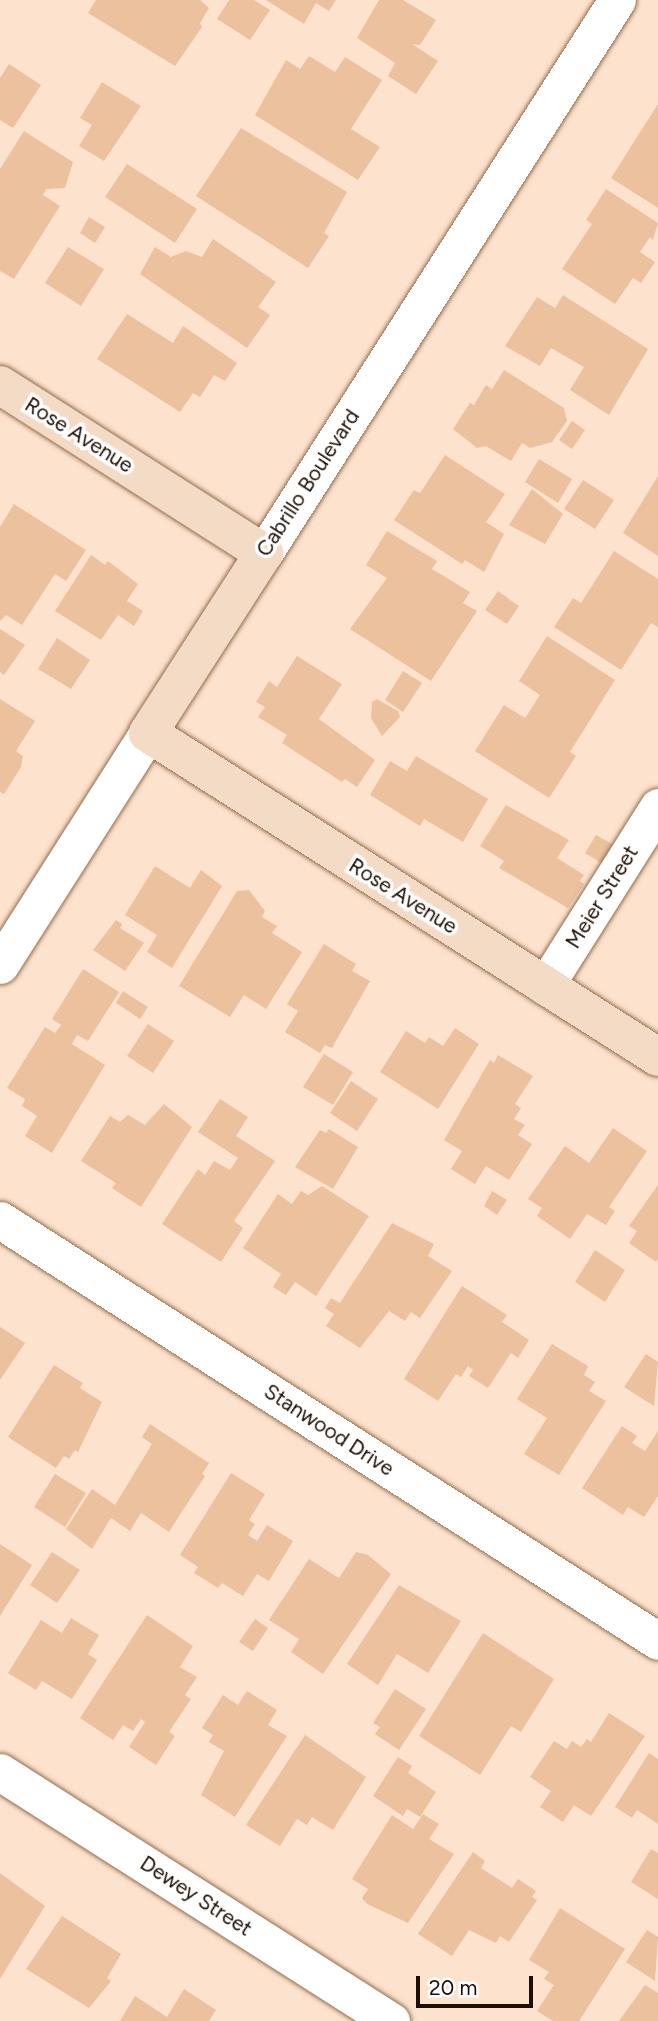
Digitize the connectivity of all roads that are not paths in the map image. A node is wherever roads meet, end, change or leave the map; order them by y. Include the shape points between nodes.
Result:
1 (617, 0) edge
2 (0, 385) edge
3 (264, 553) junction
4 (148, 733) junction
5 (658, 807) edge
6 (0, 965) edge
7 (545, 986) junction
8 (658, 1057) edge
9 (0, 1220) edge
10 (658, 1641) edge
11 (0, 1772) edge
12 (391, 2021) edge

1 - 3 street, Cabrillo Boulevard
2 - 3 street, Rose Avenue
3 - 4 street, Cabrillo Boulevard
4 - 6 street, Cabrillo Boulevard
4 - 7 street, Rose Avenue
5 - 7 street, Meier Street
7 - 8 street, Rose Avenue
9 - 10 street, Stanwood Drive
11 - 12 street, Dewey Street

